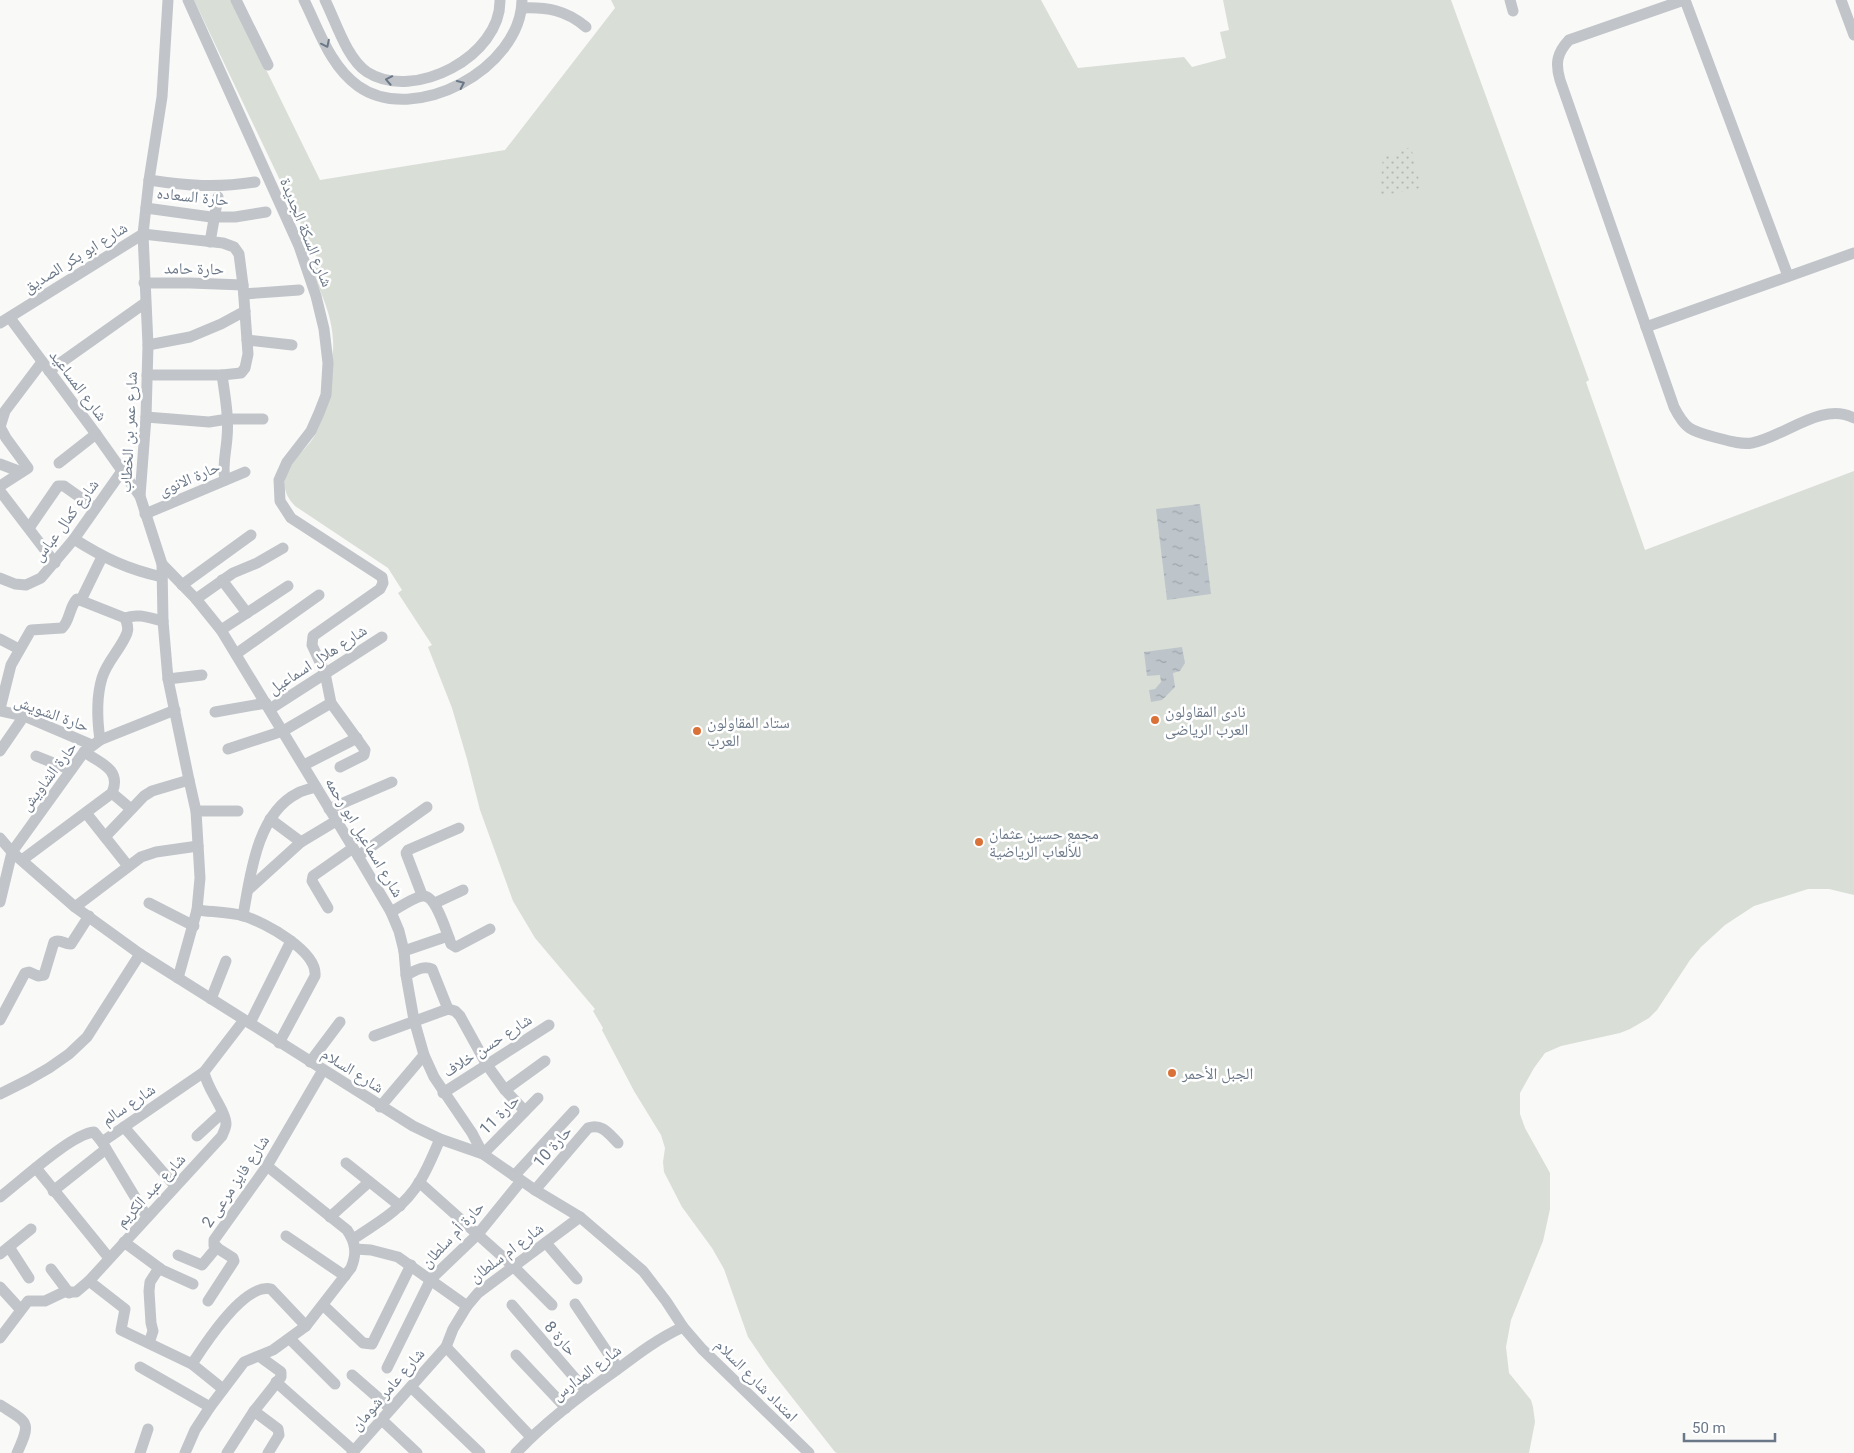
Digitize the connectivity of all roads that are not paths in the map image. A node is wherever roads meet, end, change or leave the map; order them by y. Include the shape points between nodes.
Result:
1 (168, 0) edge
2 (188, 0) edge
3 (236, 0) edge
4 (304, 0) edge
5 (325, 0) edge
6 (500, 0) edge
7 (1685, 0) edge
8 (1841, 0) edge
9 (522, 4) edge
10 (586, 27) dead end
11 (1854, 35) edge
12 (473, 54) junction
13 (268, 65) dead end
14 (486, 68) junction
15 (363, 69) junction
16 (351, 81) junction
17 (149, 180) junction
18 (255, 182) dead end
19 (218, 197) dead end
20 (146, 208) junction
21 (266, 212) dead end
22 (215, 217) junction
23 (143, 234) junction
24 (210, 242) junction
25 (1854, 253) edge
26 (1788, 276) junction
27 (144, 283) junction
28 (244, 290) junction
29 (299, 290) dead end
30 (145, 303) junction
31 (245, 311) junction
32 (5, 321) edge
33 (1646, 327) junction
34 (247, 340) junction
35 (292, 344) dead end
36 (148, 345) junction
37 (45, 366) junction
38 (147, 375) junction
39 (222, 375) junction
40 (146, 417) junction
41 (1854, 418) edge
42 (228, 419) junction
43 (263, 419) dead end
44 (96, 434) junction
45 (58, 463) dead end
46 (0, 464) edge
47 (24, 470) junction
48 (122, 471) junction
49 (245, 472) dead end
50 (225, 480) junction
51 (0, 486) edge
52 (0, 491) edge
53 (140, 496) junction
54 (95, 508) junction
55 (144, 514) junction
56 (29, 528) junction
57 (251, 535) dead end
58 (74, 539) junction
59 (283, 548) dead end
60 (102, 556) junction
61 (55, 563) junction
62 (162, 564) junction
63 (162, 577) junction
64 (0, 578) edge
65 (222, 580) junction
66 (182, 585) junction
67 (288, 586) dead end
68 (319, 595) dead end
69 (196, 599) junction
70 (81, 600) junction
71 (247, 613) junction
72 (125, 618) junction
73 (163, 621) junction
74 (221, 630) junction
75 (382, 637) dead end
76 (0, 639) edge
77 (19, 649) junction
78 (236, 654) junction
79 (5, 664) edge
80 (325, 673) junction
81 (202, 675) dead end
82 (168, 679) junction
83 (331, 703) junction
84 (268, 706) junction
85 (0, 710) edge
86 (174, 710) junction
87 (214, 712) dead end
88 (24, 716) junction
89 (283, 731) junction
90 (357, 738) junction
91 (92, 746) junction
92 (228, 749) dead end
93 (0, 751) edge
94 (36, 756) dead end
95 (304, 765) junction
96 (340, 767) dead end
97 (71, 770) junction
98 (188, 780) junction
99 (392, 782) dead end
100 (316, 787) junction
101 (112, 794) junction
102 (427, 808) dead end
103 (131, 809) junction
104 (330, 809) junction
105 (196, 810) junction
106 (238, 810) dead end
107 (86, 813) junction
108 (270, 819) junction
109 (336, 820) junction
110 (459, 828) dead end
111 (105, 837) junction
112 (0, 838) edge
113 (301, 842) junction
114 (198, 846) junction
115 (12, 852) junction
116 (356, 852) junction
117 (22, 860) junction
118 (128, 866) junction
119 (248, 890) junction
120 (463, 890) dead end
121 (1, 895) edge
122 (422, 895) junction
123 (149, 903) dead end
124 (435, 903) junction
125 (75, 907) junction
126 (328, 908) dead end
127 (197, 910) junction
128 (391, 912) junction
129 (89, 916) junction
130 (243, 916) junction
131 (194, 926) junction
132 (490, 929) dead end
133 (449, 938) junction
134 (291, 941) junction
135 (404, 951) junction
136 (140, 954) junction
137 (226, 961) dead end
138 (406, 975) junction
139 (178, 978) junction
140 (211, 999) junction
141 (448, 1010) junction
142 (0, 1020) edge
143 (414, 1020) junction
144 (247, 1022) junction
145 (340, 1022) dead end
146 (549, 1025) dead end
147 (374, 1036) dead end
148 (279, 1043) junction
149 (424, 1055) junction
150 (544, 1061) dead end
151 (310, 1062) junction
152 (487, 1065) junction
153 (323, 1070) junction
154 (204, 1072) junction
155 (505, 1090) junction
156 (444, 1093) junction
157 (0, 1094) edge
158 (538, 1098) dead end
159 (380, 1107) junction
160 (574, 1110) dead end
161 (525, 1111) junction
162 (222, 1113) junction
163 (124, 1126) junction
164 (197, 1136) dead end
165 (440, 1139) junction
166 (618, 1143) dead end
167 (104, 1145) junction
168 (483, 1154) junction
169 (346, 1164) dead end
170 (267, 1166) junction
171 (36, 1168) junction
172 (518, 1178) junction
173 (369, 1182) junction
174 (419, 1182) junction
175 (175, 1186) junction
176 (535, 1190) junction
177 (53, 1191) junction
178 (0, 1197) edge
179 (400, 1206) junction
180 (580, 1216) junction
181 (147, 1217) junction
182 (330, 1217) junction
183 (31, 1229) dead end
184 (478, 1234) junction
185 (286, 1236) dead end
186 (124, 1242) junction
187 (546, 1243) junction
188 (354, 1244) junction
189 (217, 1247) junction
190 (4, 1250) edge
191 (178, 1255) dead end
192 (109, 1258) junction
193 (411, 1265) junction
194 (514, 1267) junction
195 (159, 1268) junction
196 (51, 1269) dead end
197 (345, 1276) junction
198 (29, 1278) dead end
199 (431, 1279) junction
200 (577, 1279) dead end
201 (89, 1280) junction
202 (193, 1284) dead end
203 (0, 1287) edge
204 (69, 1293) junction
205 (208, 1301) dead end
206 (575, 1304) dead end
207 (323, 1305) junction
208 (552, 1305) dead end
209 (467, 1306) junction
210 (512, 1306) dead end
211 (20, 1309) junction
212 (306, 1326) junction
213 (683, 1327) junction
214 (0, 1338) edge
215 (290, 1339) junction
216 (149, 1343) junction
217 (446, 1347) junction
218 (259, 1356) junction
219 (516, 1356) dead end
220 (192, 1364) junction
221 (140, 1366) dead end
222 (387, 1368) dead end
223 (618, 1368) junction
224 (352, 1375) dead end
225 (276, 1382) junction
226 (336, 1384) dead end
227 (411, 1387) junction
228 (223, 1389) junction
229 (586, 1391) junction
230 (0, 1405) edge
231 (210, 1407) junction
232 (566, 1408) junction
233 (391, 1409) junction
234 (254, 1411) junction
235 (382, 1420) junction
236 (148, 1429) dead end
237 (531, 1437) junction
238 (356, 1451) edge
239 (478, 1452) edge
240 (17, 1453) edge
241 (140, 1453) edge
242 (185, 1453) edge
243 (227, 1453) edge
244 (268, 1453) edge
245 (417, 1453) edge
246 (516, 1453) edge
247 (809, 1453) edge

1 - 17 street, شارع عمر بن الخطاب via 162,97
2 - 80 street, شارع السكة الجديدة via 299,246 324,329 328,362 326,395 311,431 287,462 279,480 280,501 291,518 382,577 380,589 314,636 312,645
3 - 13 street
4 -> 16 street via 336,64
5 - 15 street via 349,52
6 - 12 street via 496,24
7 - 26 street
7 - 33 street via 1569,40 1557,58 1560,80
8 - 11 street
9 - 10 street via 559,11
9 - 14 street via 515,31
12 - 14 street
12 -> 15 street via 442,73 406,82 376,77
16 -> 14 street via 368,92 405,99 458,86
15 - 16 street
17 - 18 street via 205,187
17 - 20 street, شارع عمر بن الخطاب
19 - 22 street
20 - 22 street, حارة السعاده
20 - 23 street, شارع عمر بن الخطاب
21 - 22 street, حارة السعاده
22 - 24 street
23 - 24 street
23 - 27 street, شارع عمر بن الخطاب
23 - 32 street, شارع ابو بكر الصديق
24 - 28 street via 223,243 239,254
25 - 26 street
26 - 33 street
27 - 28 street, حارة حامد via 190,283
27 - 30 street, شارع عمر بن الخطاب
28 - 29 street, حارة حامد
28 - 31 street
30 - 36 street, شارع عمر بن الخطاب
30 - 37 street
31 - 34 street
31 - 36 street via 190,337
32 - 37 street, شارع المساعيد
33 - 41 street via 1674,407 1682,422 1692,431 1746,443 1759,441 1826,414 1840,413
34 - 35 street
34 - 39 street via 245,368 241,373
36 - 38 street, شارع عمر بن الخطاب
37 - 44 street, شارع المساعيد
37 - 47 street via 5,411 0,427
38 - 39 street
38 - 40 street, شارع عمر بن الخطاب
39 - 42 street
40 - 42 street via 209,422
40 - 53 street, شارع عمر بن الخطاب
42 - 43 street
42 - 50 street via 223,463
44 - 45 street
44 - 48 street, شارع المساعيد
46 - 47 street
47 - 51 street
48 - 53 street, شارع المساعيد
48 - 54 street, شارع كمال عباس
49 - 50 street, حارة الانوى
50 - 55 street, حارة الانوى
52 - 56 street
53 - 55 street, شارع عمر بن الخطاب
54 - 56 street via 64,486 58,486
54 - 58 street, شارع كمال عباس
55 - 62 street, شارع عمر بن الخطاب
56 - 61 street
57 - 66 street
58 - 60 street
58 - 61 street, شارع كمال عباس
59 - 65 street
60 - 63 street
60 - 70 street
61 - 64 street, شارع كمال عباس via 41,578 26,585
62 - 63 street, شارع عمر بن الخطاب
62 - 66 street, شارع اسماعيل ابو رحمه
63 - 73 street, شارع عمر بن الخطاب
65 - 69 street
65 - 71 street
66 - 69 street, شارع اسماعيل ابو رحمه
67 - 71 street
68 - 78 street
69 - 74 street, شارع اسماعيل ابو رحمه
70 - 72 street
70 - 77 street via 74,601 65,625 57,629 31,630
71 - 74 street
72 - 73 street via 132,615
72 - 91 street via 127,632 108,663 99,693
73 - 82 street, شارع عمر بن الخطاب
74 - 78 street, شارع اسماعيل ابو رحمه
75 - 80 street, شارع هلال اسماعيل
76 - 77 street
77 - 79 street
78 - 84 street, شارع اسماعيل ابو رحمه
79 - 85 street
80 - 83 street
80 - 84 street, شارع هلال اسماعيل
81 - 82 street
82 - 86 street, شارع عمر بن الخطاب
83 - 89 street
83 - 90 street
84 - 87 street
84 - 89 street, شارع اسماعيل ابو رحمه
85 - 88 street, حارة الشويش
86 - 91 street, حارة الشاويش
86 - 98 street, شارع عمر بن الخطاب
88 - 91 street, حارة الشويش
88 - 93 street
89 - 92 street
89 - 95 street, شارع اسماعيل ابو رحمه
90 - 95 street
90 - 96 street via 365,750 364,755
91 - 97 street, حارة الشاويش
91 - 101 street, حارة الشويش via 113,771 115,786
94 - 97 street
95 - 100 street, شارع اسماعيل ابو رحمه
97 - 115 street, حارة الشاويش
98 - 103 street via 152,791
98 - 105 street, شارع عمر بن الخطاب
99 - 104 street
100 - 104 street, شارع اسماعيل ابو رحمه
100 - 108 street via 298,792
101 - 103 street
101 - 107 street
102 - 116 street
103 - 111 street
104 - 109 street, شارع اسماعيل ابو رحمه
105 - 106 street
105 - 114 street, شارع عمر بن الخطاب
107 - 111 street
107 - 117 street
108 - 113 street
108 - 119 street via 256,853
109 - 113 street
109 - 116 street, شارع اسماعيل ابو رحمه
110 - 122 street via 406,853
111 - 118 street
112 - 115 street, شارع السلام
113 - 119 street
114 - 118 street via 156,852
114 - 127 street, شارع عمر بن الخطاب
115 - 117 street, شارع السلام
115 - 121 street
116 - 126 street via 313,876 312,881
116 - 128 street, شارع اسماعيل ابو رحمه
117 - 125 street, شارع السلام
118 - 125 street
119 - 130 street
120 - 124 street
122 - 124 street
122 - 128 street
123 - 131 street
124 - 133 street
125 - 129 street, شارع السلام
127 - 130 street
127 - 131 street, شارع عمر بن الخطاب
128 - 135 street, شارع اسماعيل ابو رحمه
129 - 136 street, شارع السلام
129 - 142 street via 71,944 54,942 44,975 25,973
130 - 134 street via 268,926
131 - 139 street, شارع عمر بن الخطاب
132 - 133 street via 456,947
133 - 135 street
134 - 144 street
134 - 148 street via 316,969
135 - 138 street, شارع اسماعيل ابو رحمه
136 - 139 street, شارع السلام
136 - 157 street via 86,1038 49,1068
137 - 140 street
138 - 141 street via 422,968 432,969
138 - 143 street, شارع اسماعيل ابو رحمه
139 - 140 street, شارع السلام
140 - 144 street, شارع السلام
141 - 143 street
141 - 152 street via 460,1016
143 - 147 street
143 - 149 street, شارع اسماعيل ابو رحمه
144 - 148 street, شارع السلام
144 - 154 street
145 - 151 street
146 - 152 street, شارع حسن خلاف
148 - 151 street, شارع السلام
149 - 156 street, شارع اسماعيل ابو رحمه
149 - 159 street
150 - 155 street
151 - 153 street, شارع السلام
152 - 155 street
152 - 156 street, شارع حسن خلاف
153 - 159 street, شارع السلام
153 - 170 street, شارع فايز مرعى 2
154 - 162 street, شارع عبد الكريم
154 - 163 street, شارع سالم
155 - 161 street
156 - 168 street, شارع اسماعيل ابو رحمه
158 - 161 street, حارة 11
159 - 165 street, شارع السلام
160 - 172 street, حارة أم سلطان
161 - 168 street, حارة 11
162 - 164 street
162 - 175 street, شارع عبد الكريم via 226,1124 222,1136
163 - 167 street, شارع سالم
163 - 175 street
165 - 168 street, شارع السلام
165 - 174 street
166 - 176 street, حارة 10 via 602,1128 588,1128
167 - 171 street, شارع سالم via 94,1132 90,1132
167 - 177 street
167 - 181 street
168 - 172 street, شارع السلام
169 - 173 street
170 - 182 street
170 - 189 street, شارع فايز مرعى 2 via 214,1240
171 - 177 street
171 - 178 street, شارع سالم
172 - 176 street, شارع السلام
172 - 184 street, حارة أم سلطان
173 - 179 street
173 - 182 street
174 - 179 street
174 - 184 street
175 - 181 street, شارع عبد الكريم
176 - 180 street, شارع السلام
177 - 192 street
179 - 188 street
180 - 187 street, شارع ام سلطان
180 - 213 street, شارع السلام via 643,1271
181 - 186 street, شارع عبد الكريم
182 - 188 street via 347,1230
183 - 190 street
184 - 194 street
184 - 199 street, حارة أم سلطان
185 - 197 street
186 - 192 street, شارع عبد الكريم
186 - 195 street
187 - 194 street, شارع ام سلطان
187 - 200 street
188 - 193 street via 398,1256
188 - 197 street via 355,1259
189 - 191 street via 202,1266
189 - 205 street, شارع فايز مرعى 2 via 234,1261
190 - 198 street
192 - 201 street, شارع عبد الكريم
193 - 199 street
193 - 207 street via 372,1344 363,1343
194 - 208 street
194 - 209 street, شارع ام سلطان via 478,1293
195 - 202 street
195 - 216 street via 150,1282 153,1331
196 - 204 street
197 - 207 street
199 - 209 street
199 - 222 street, حارة أم سلطان
201 - 204 street, شارع عبد الكريم via 76,1292
201 - 216 street via 125,1309 121,1330
203 - 211 street
204 - 211 street, شارع عبد الكريم via 64,1292 45,1301 28,1301
206 - 223 street
207 - 212 street
209 - 217 street, شارع ام سلطان
210 - 229 street, حارة 8
211 - 214 street
212 - 215 street
212 - 220 street via 270,1289 257,1290 231,1311
213 - 223 street, شارع المدارس via 652,1343
213 - 247 street, امتداد شارع السلام
215 - 218 street
215 - 226 street
216 - 220 street
217 - 227 street, شارع عامر شومان
217 - 237 street
218 - 225 street via 281,1372
218 - 228 street via 244,1362
219 - 232 street
220 - 228 street
221 - 231 street
223 - 229 street, شارع المدارس
224 - 233 street
225 - 234 street
225 - 238 street
227 - 233 street, شارع عامر شومان
227 - 239 street
228 - 231 street
229 - 232 street, شارع المدارس
230 - 240 street via 22,1419 26,1426 26,1434
231 - 242 street
232 - 237 street, شارع المدارس
233 - 235 street, شارع عامر شومان
234 - 243 street
234 - 244 street via 278,1429 279,1435
235 - 238 street, شارع عامر شومان
235 - 245 street
236 - 241 street
237 - 246 street, شارع المدارس

